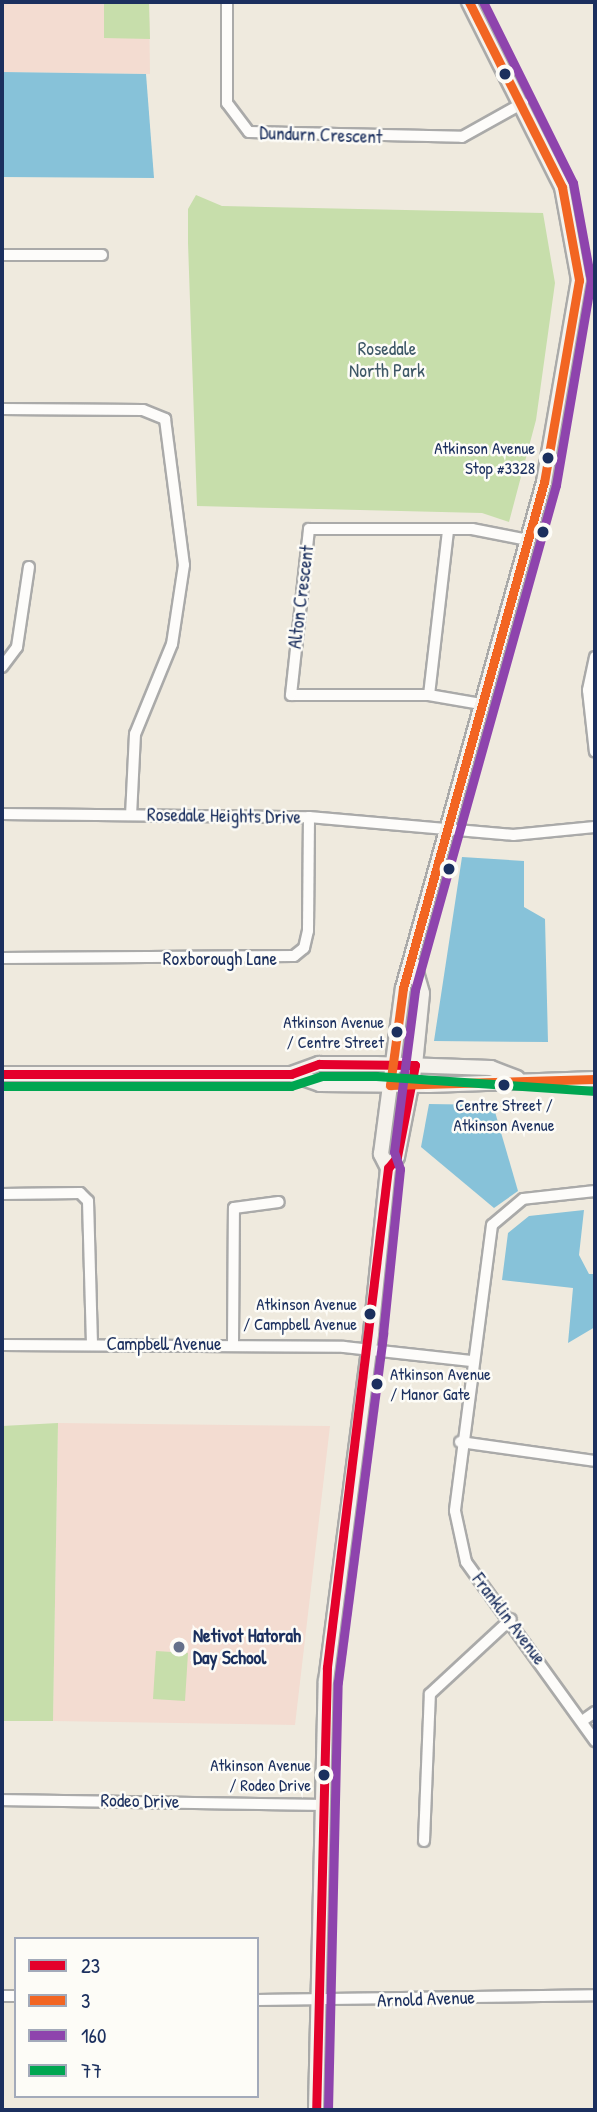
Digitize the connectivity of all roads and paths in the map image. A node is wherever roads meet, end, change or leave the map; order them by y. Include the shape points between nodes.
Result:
1 (227, 2) edge
2 (468, 2) edge
3 (524, 103) junction
4 (2, 255) edge
5 (102, 255) dead end
6 (2, 409) edge
7 (448, 533) junction
8 (528, 540) junction
9 (29, 567) dead end
10 (595, 657) edge
11 (2, 667) edge
12 (429, 695) junction
13 (481, 704) junction
14 (595, 752) edge
15 (2, 814) edge
16 (131, 815) junction
17 (309, 817) junction
18 (595, 827) edge
19 (446, 828) junction
20 (2, 958) edge
21 (414, 965) junction
22 (394, 1064) junction
23 (415, 1065) junction
24 (2, 1074) edge
25 (292, 1074) junction
26 (517, 1078) junction
27 (595, 1079) edge
28 (390, 1085) junction
29 (411, 1085) junction
30 (388, 1168) junction
31 (595, 1191) edge
32 (2, 1194) edge
33 (279, 1202) dead end
34 (233, 1344) junction
35 (2, 1345) edge
36 (92, 1345) junction
37 (368, 1348) junction
38 (471, 1361) junction
39 (460, 1442) junction
40 (595, 1461) edge
41 (511, 1619) junction
42 (595, 1712) edge
43 (585, 1718) junction
44 (595, 1741) edge
45 (2, 1800) edge
46 (320, 1805) junction
47 (424, 1842) dead end
48 (595, 1995) edge
49 (259, 2000) edge
50 (317, 2002) junction
51 (316, 2110) edge

1 - 3 street, Dundurn Crescent via 227,103 249,132 462,137
2 - 3 street
3 - 8 street via 562,187 579,280
4 - 5 street
6 - 16 street via 143,410 165,419 184,565 172,643 135,734
7 - 8 street, Alton Crescent via 471,530
7 - 12 street
7 - 12 street, Alton Crescent via 309,529 296,635 292,695
8 - 13 street
9 - 11 street via 17,647
10 - 14 street via 588,690
12 - 13 street, Alton Crescent
13 - 19 street
15 - 16 street, Rosedale Heights Drive
16 - 17 street, Rosedale Heights Drive
17 - 19 street, Rosedale Heights Drive
17 - 20 street, Roxborough Lane via 308,931 304,948 294,956
18 - 19 street, Rosedale Heights Drive via 550,836
19 - 21 street
21 - 22 street via 402,988
21 - 23 street via 422,993
22 - 23 street
22 - 25 street via 319,1064
22 - 28 street
23 - 26 street via 491,1068
23 - 29 street
24 - 25 street
25 - 28 street via 320,1083
26 - 27 street
26 - 29 street via 491,1086
28 - 29 street
28 - 30 street via 381,1154
29 - 30 street via 397,1157
30 - 37 street
31 - 38 street, Franklin Avenue via 523,1199 492,1225
32 - 36 street via 80,1193 88,1201
33 - 34 street via 234,1208
34 - 36 street, Campbell Avenue
34 - 37 street, Campbell Avenue
35 - 36 street, Campbell Avenue
37 - 38 street, Campbell Avenue
37 - 46 street via 327,1667
38 - 39 street, Franklin Avenue
39 - 40 street
39 - 41 street, Franklin Avenue via 456,1536 485,1590
41 - 43 street, Franklin Avenue
41 - 47 street via 430,1694
42 - 43 street
43 - 44 street, Franklin Avenue
45 - 46 street, Rodeo Drive
46 - 50 street
48 - 50 street, Arnold Avenue
49 - 50 street, Arnold Avenue
50 - 51 street

